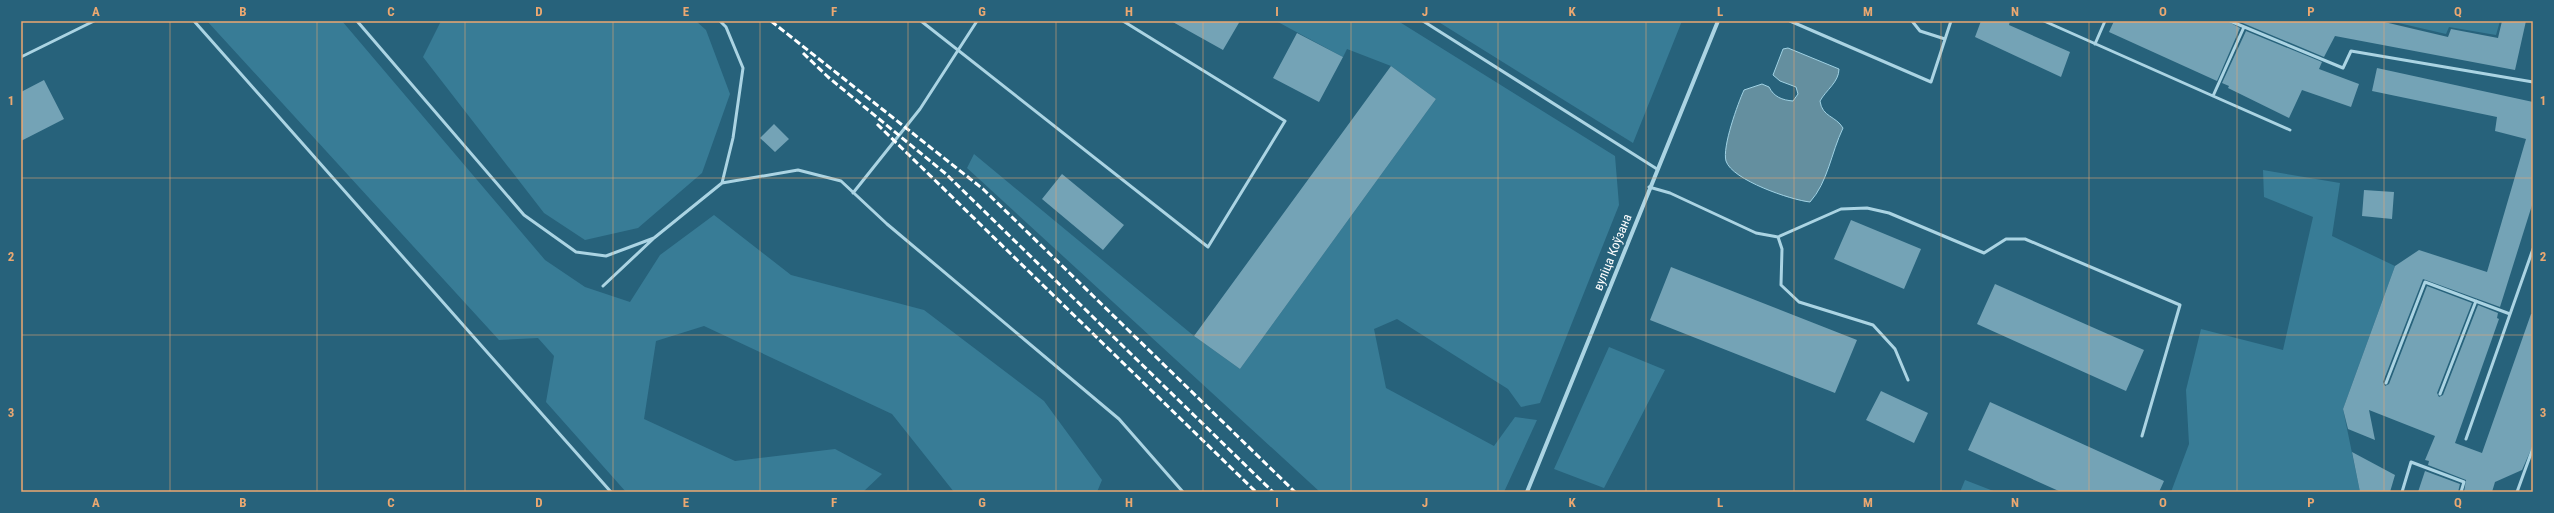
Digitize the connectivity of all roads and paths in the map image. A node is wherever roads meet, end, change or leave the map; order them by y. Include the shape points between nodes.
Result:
1 (94, 21) edge
2 (194, 21) edge
3 (357, 21) edge
4 (720, 21) edge
5 (921, 21) edge
6 (977, 21) edge
7 (1123, 21) edge
8 (1423, 21) edge
9 (1718, 21) edge
10 (1790, 21) edge
11 (1912, 21) edge
12 (1951, 21) edge
13 (2044, 21) edge
14 (2105, 21) edge
15 (2230, 21) edge
16 (2244, 27) junction
17 (1945, 39) junction
18 (2095, 44) junction
19 (958, 50) junction
20 (21, 57) edge
21 (2533, 82) edge
22 (2213, 96) junction
23 (2290, 130) dead end
24 (1656, 169) junction
25 (722, 183) junction
26 (1649, 187) junction
27 (853, 193) junction
28 (1778, 237) junction
29 (654, 238) junction
30 (2533, 249) edge
31 (603, 286) dead end
32 (2476, 301) junction
33 (2510, 314) junction
34 (1908, 380) dead end
35 (2386, 383) dead end
36 (2440, 394) dead end
37 (2142, 436) dead end
38 (2466, 439) dead end
39 (2533, 448) edge
40 (1528, 491) edge
41 (611, 492) edge
42 (1183, 492) edge
43 (2402, 492) edge
44 (2461, 492) edge
45 (2517, 492) edge

1 - 20 lane
2 - 41 lane
3 - 29 lane via 524,215 576,252 606,256
4 - 25 lane via 726,27 743,68
5 - 19 lane
6 - 19 lane
7 - 19 lane via 1285,121 1208,247
8 - 24 lane
9 - 24 street, вуліца Коўзана
10 - 17 lane via 1931,82
11 - 17 lane via 1920,31
12 - 17 lane
13 - 18 lane
14 - 18 lane
15 - 16 lane
16 - 21 lane via 2343,68 2351,51
16 - 22 lane
18 - 22 lane
19 - 27 lane via 920,109
22 - 23 lane
24 - 26 street, вуліца Коўзана
25 - 27 lane via 798,170 841,181
25 - 29 lane
26 - 28 lane via 1670,193 1756,234
26 - 40 street, вуліца Коўзана
27 - 42 lane via 1119,419
28 - 34 lane via 1782,249 1781,285 1799,302 1873,326 1895,349
28 - 37 lane via 1841,209 1867,208 1889,213 1984,253 2006,238 2025,239 2180,305
29 - 31 lane
30 - 33 lane
32 - 33 lane
32 - 35 lane via 2425,282
32 - 36 lane
33 - 38 lane
39 - 45 lane
43 - 44 lane via 2411,462 2464,482

